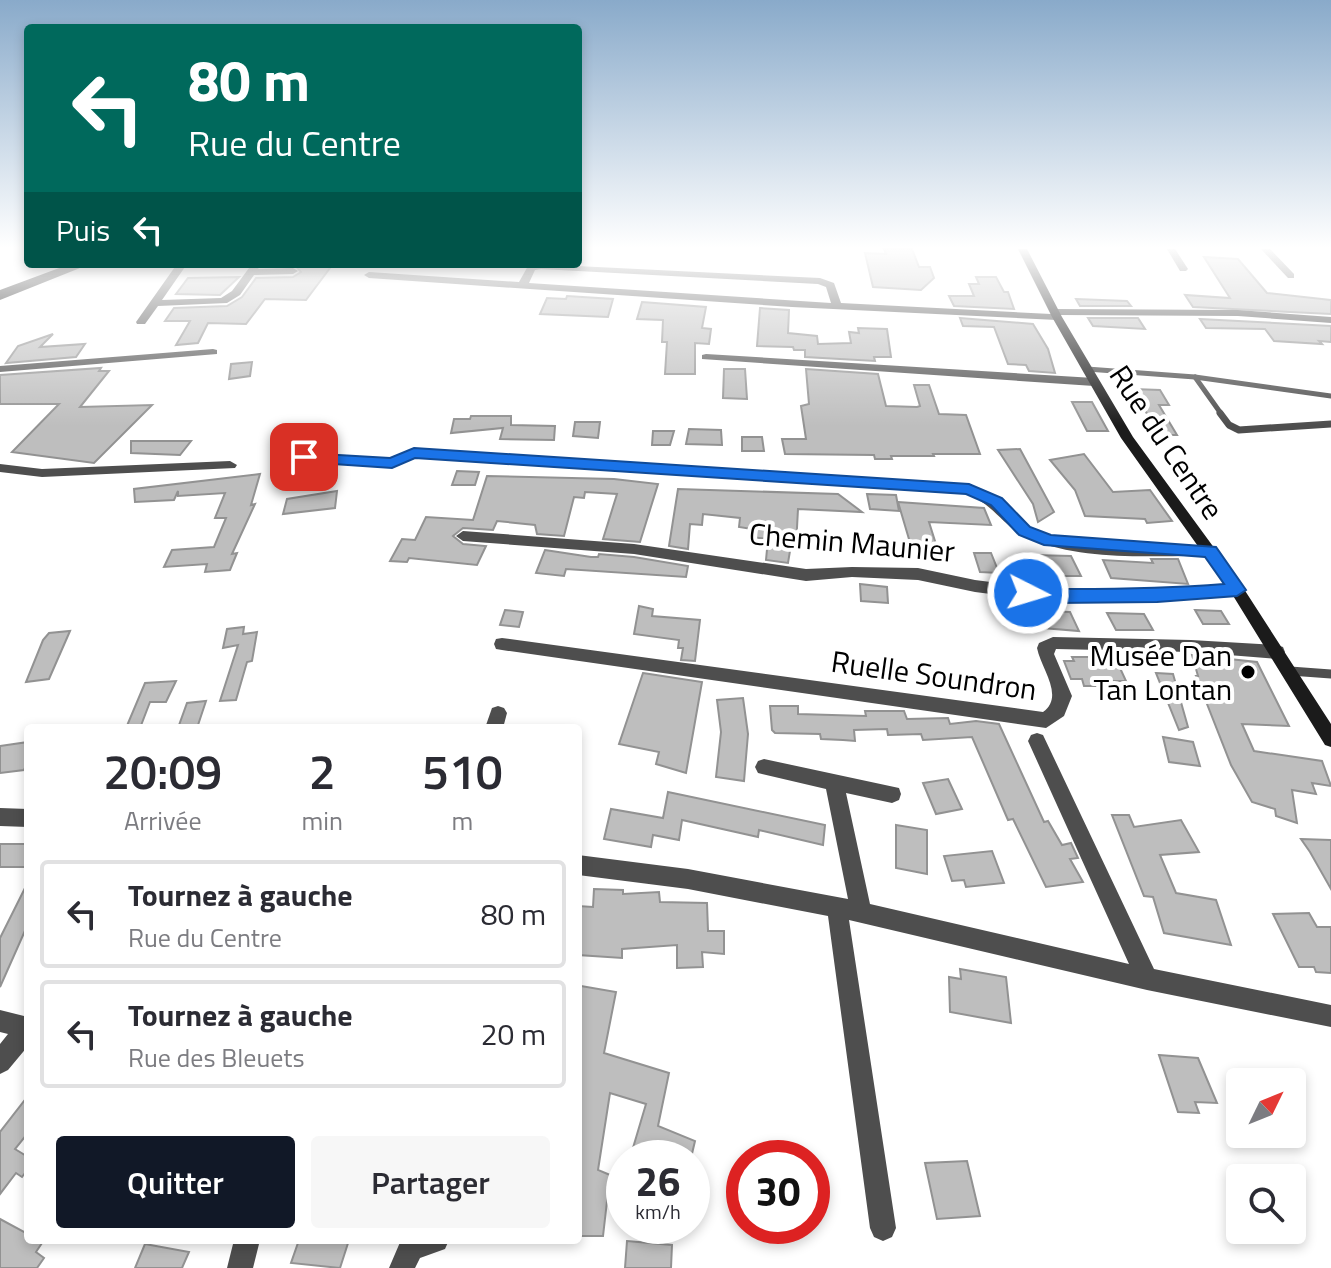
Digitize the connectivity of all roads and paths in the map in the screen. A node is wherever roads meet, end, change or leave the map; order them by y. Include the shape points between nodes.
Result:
1 (151, 308) edge
2 (890, 308) edge
3 (1052, 308) edge
4 (1056, 315) junction
5 (1331, 320) edge
6 (141, 322) dead end
7 (213, 352) dead end
8 (706, 357) dead end
9 (0, 369) edge
10 (1091, 376) junction
11 (1195, 377) junction
12 (1331, 396) edge
13 (1331, 424) edge
14 (304, 457) dead end
15 (230, 465) dead end
16 (0, 468) edge
17 (463, 536) dead end
18 (1210, 551) junction
19 (1237, 590) junction
20 (502, 644) dead end
21 (1277, 652) junction
22 (1289, 671) junction
23 (1331, 674) edge
24 (1331, 739) edge
25 (1037, 741) dead end
26 (764, 767) dead end
27 (834, 782) junction
28 (892, 794) dead end
29 (0, 817) edge
30 (24, 818) edge
31 (582, 866) edge
32 (837, 907) junction
33 (861, 912) junction
34 (1147, 979) junction
35 (1331, 1016) edge
36 (0, 1021) edge
37 (24, 1027) edge
38 (24, 1033) edge
39 (0, 1062) edge
40 (883, 1228) dead end
41 (246, 1244) edge
42 (422, 1244) edge
43 (240, 1268) edge
44 (402, 1268) edge

1 - 6 street
2 - 4 street
3 - 4 street, Rue du Centre
4 - 5 street via 1238,313
4 - 10 street, Rue du Centre
7 - 9 street
8 - 10 street
10 - 11 lane
10 - 18 street, Rue du Centre via 1127,438
11 - 12 lane
11 - 13 lane via 1229,425 1239,430
14 - 18 street via 392,463 414,453 959,488 989,497 1017,526 1049,540
15 - 16 street via 42,473
17 - 19 street, Chemin Maunier via 634,549 806,575 918,574 1054,596
18 - 19 street, Rue du Centre
19 - 21 street, Rue du Centre
20 - 21 street, Ruelle Soundron via 1046,720 1058,711 1063,696 1046,654 1045,648 1053,643
21 - 22 street, Rue du Centre
22 - 23 lane
22 - 24 street, Rue du Centre
25 - 34 street
26 - 27 street
27 - 28 street
27 - 33 street
29 - 30 street
31 - 32 street
32 - 33 street
32 - 40 street
33 - 34 street
34 - 35 street
36 - 37 street
38 - 39 street
41 - 43 street
42 - 44 street via 411,1247

